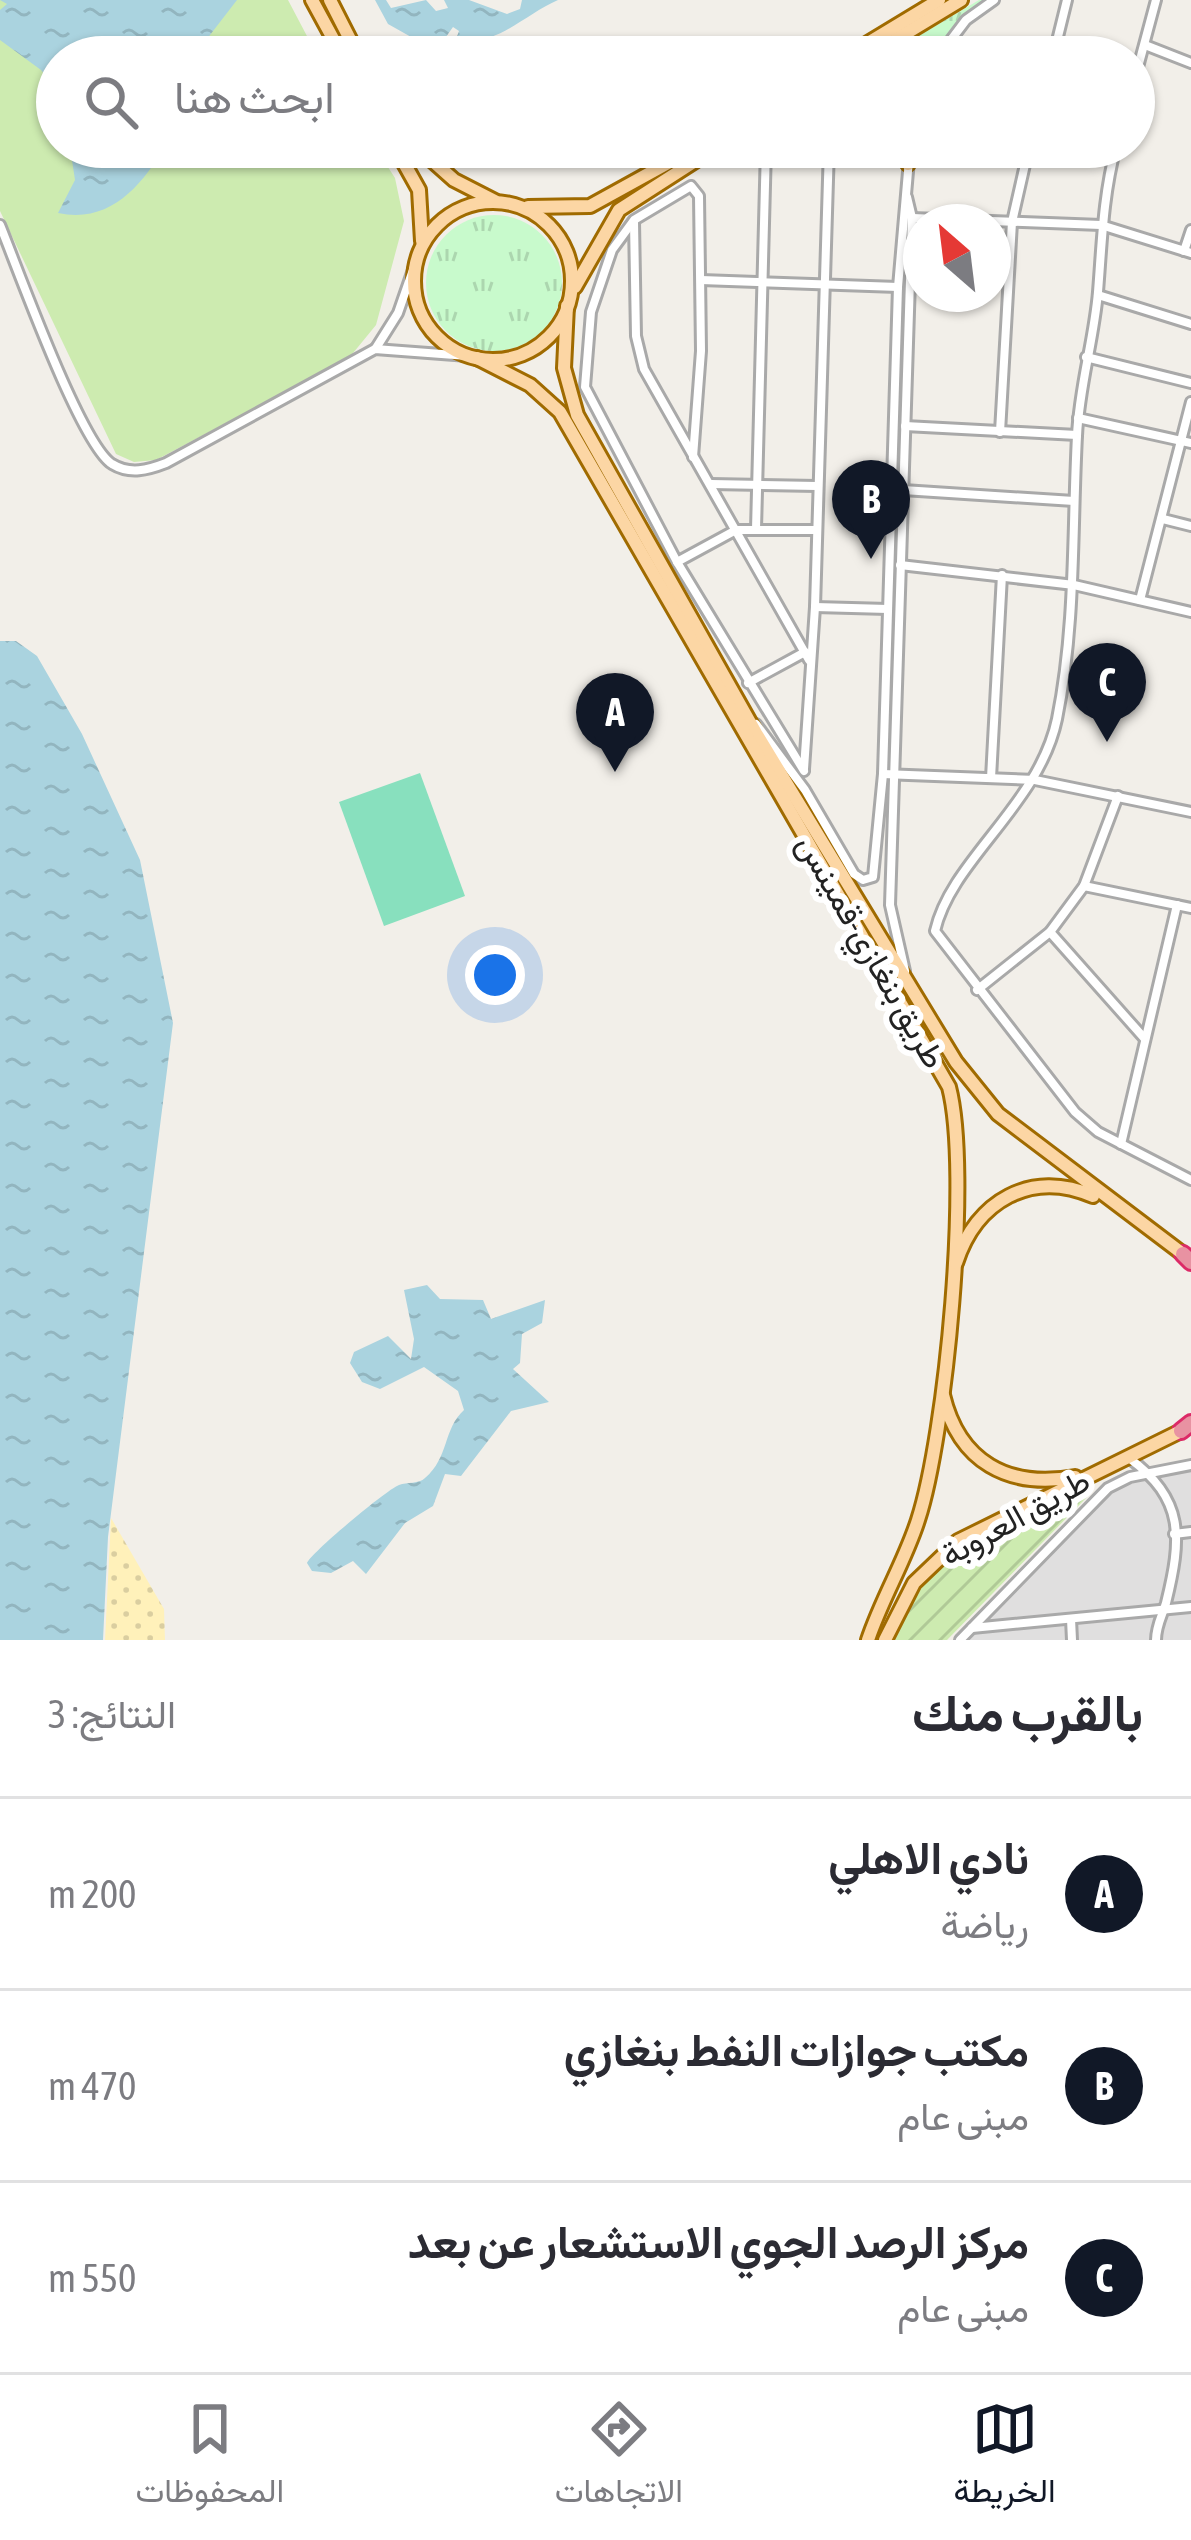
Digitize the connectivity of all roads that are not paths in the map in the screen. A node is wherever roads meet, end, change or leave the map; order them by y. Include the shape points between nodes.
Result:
1 (312, 0) edge
2 (330, 0) edge
3 (939, 0) edge
4 (960, 0) edge
5 (994, 0) edge
6 (1067, 0) edge
7 (1156, 0) edge
8 (332, 36) edge
9 (348, 36) edge
10 (880, 36) edge
11 (901, 36) edge
12 (954, 36) edge
13 (1058, 36) edge
14 (1147, 36) edge
15 (1155, 49) edge
16 (1191, 63) edge
17 (407, 168) edge
18 (441, 168) edge
19 (659, 168) edge
20 (684, 168) edge
21 (765, 168) edge
22 (828, 168) edge
23 (908, 168) edge
24 (1024, 168) edge
25 (1112, 168) edge
26 (907, 196) junction
27 (496, 202) junction
28 (909, 204) edge
29 (514, 205) junction
30 (634, 220) junction
31 (1012, 222) junction
32 (0, 225) edge
33 (1101, 225) junction
34 (1191, 230) edge
35 (422, 247) junction
36 (1187, 252) edge
37 (415, 264) junction
38 (701, 280) junction
39 (762, 281) junction
40 (822, 284) junction
41 (898, 287) junction
42 (1098, 296) junction
43 (568, 302) junction
44 (910, 312) edge
45 (1191, 324) edge
46 (375, 349) junction
47 (473, 357) junction
48 (1086, 357) junction
49 (896, 378) junction
50 (908, 380) junction
51 (1191, 383) edge
52 (895, 400) junction
53 (907, 401) junction
54 (1191, 402) edge
55 (1078, 418) junction
56 (905, 426) junction
57 (1000, 432) junction
58 (1077, 435) junction
59 (1180, 440) junction
60 (1191, 443) edge
61 (693, 457) junction
62 (709, 484) junction
63 (756, 486) junction
64 (817, 486) junction
65 (903, 490) junction
66 (1074, 501) junction
67 (1163, 518) junction
68 (1191, 526) edge
69 (756, 529) junction
70 (736, 530) junction
71 (816, 530) junction
72 (677, 562) junction
73 (900, 565) junction
74 (1002, 574) junction
75 (1074, 586) junction
76 (1140, 600) junction
77 (815, 607) junction
78 (888, 609) junction
79 (1191, 612) edge
80 (805, 652) junction
81 (811, 663) junction
82 (748, 683) junction
83 (745, 713) junction
84 (804, 771) junction
85 (883, 774) junction
86 (894, 775) junction
87 (991, 778) junction
88 (1034, 780) junction
89 (805, 790) junction
90 (1118, 796) junction
91 (1191, 812) edge
92 (1084, 886) junction
93 (1177, 905) junction
94 (1191, 908) edge
95 (1050, 932) junction
96 (910, 990) junction
97 (977, 990) junction
98 (1145, 1039) junction
99 (1121, 1144) junction
100 (1191, 1180) edge
101 (1111, 1204) junction
102 (1188, 1258) edge
103 (951, 1280) junction
104 (941, 1388) junction
105 (1188, 1427) edge
106 (1128, 1457) junction
107 (1191, 1465) edge
108 (1147, 1473) junction
109 (1091, 1474) junction
110 (1191, 1532) edge
111 (1174, 1534) junction
112 (1191, 1607) edge
113 (1164, 1609) junction
114 (1070, 1619) junction
115 (997, 1626) junction
116 (971, 1628) junction
117 (868, 1640) edge
118 (885, 1640) edge
119 (960, 1640) edge
120 (998, 1640) edge
121 (1072, 1640) edge
122 (1156, 1640) edge

1 - 8 main road
2 - 9 main road
3 - 10 main road
4 - 11 main road
5 - 12 street
6 - 13 street
7 - 14 street
15 - 16 street
17 - 35 main road via 419,190
18 - 27 main road
19 - 29 main road via 590,206
20 - 43 main road via 619,210
21 - 39 street
22 - 40 street
23 - 26 street
24 - 31 street
25 - 33 street
26 - 28 street
26 - 41 street
27 - 29 main road
27 - 35 main road via 444,218
29 - 43 main road via 544,221 565,248
30 - 38 street via 683,187 695,188
30 - 61 street via 639,353
30 - 72 street via 603,271 585,387
31 - 33 street
31 - 57 street
32 - 46 street via 78,410 116,467 166,464
33 - 36 street
33 - 42 street
34 - 36 street
35 - 37 main road
37 - 46 street
37 - 47 main road via 415,297 428,327
38 - 39 street
38 - 61 street
39 - 40 street
39 - 63 street
40 - 41 street
40 - 64 street
41 - 49 street
42 - 45 street
42 - 48 street
43 - 47 main road via 532,349
43 - 83 main road via 570,400
44 - 50 street
46 - 47 street
47 - 103 main road, طريق بنغازي-قمينس via 530,385 560,412 939,1062 958,1134
48 - 51 street
48 - 55 street
49 - 50 street
49 - 52 street
50 - 53 street
52 - 53 street
52 - 78 street
53 - 56 street
54 - 59 street
55 - 58 street
55 - 59 street
56 - 57 street
56 - 65 street
57 - 58 street
58 - 66 street
59 - 60 street
59 - 67 street
61 - 62 street
62 - 63 street
62 - 70 street
63 - 64 street
63 - 69 street
64 - 71 street
65 - 66 street
65 - 73 street
66 - 75 street
67 - 68 street
67 - 76 street
69 - 70 street
69 - 71 street
70 - 72 street
70 - 80 street
71 - 77 street
72 - 82 street
73 - 74 street
73 - 86 street
74 - 75 street
74 - 87 street
75 - 76 street
75 - 88 street via 1056,722
76 - 79 street
77 - 78 street
77 - 81 street
78 - 85 street
80 - 81 street
80 - 82 street
81 - 84 street
82 - 84 street
83 - 89 street
83 - 96 main road
84 - 89 street
85 - 86 street
85 - 89 street via 878,868 866,880 854,874
86 - 87 street
86 - 96 street via 890,905
87 - 88 street
88 - 90 street
88 - 97 street via 936,923 936,938
90 - 91 street
90 - 92 street
92 - 93 street
92 - 95 street
93 - 94 street
93 - 98 street
95 - 97 street
95 - 98 street
96 - 101 main road via 998,1114
97 - 99 street via 1075,1112
98 - 99 street
99 - 100 street
101 - 102 main road
101 - 103 main road via 1056,1185 999,1199 964,1239
103 - 104 main road, طريق بنغازي-قمينس
104 - 109 main road via 964,1446 995,1471 1034,1482
104 - 117 main road, طريق بنغازي-قمينس via 919,1517
105 - 106 main road, طريق العروبة
106 - 108 street
106 - 109 main road, طريق العروبة
107 - 108 street
108 - 111 street via 1171,1498
108 - 116 street via 1108,1487
109 - 118 main road, طريق العروبة via 943,1552 914,1583
110 - 111 street
111 - 113 street
112 - 113 street
113 - 114 street
113 - 122 street
114 - 115 street
114 - 121 street
115 - 116 street
115 - 120 street
116 - 119 street

